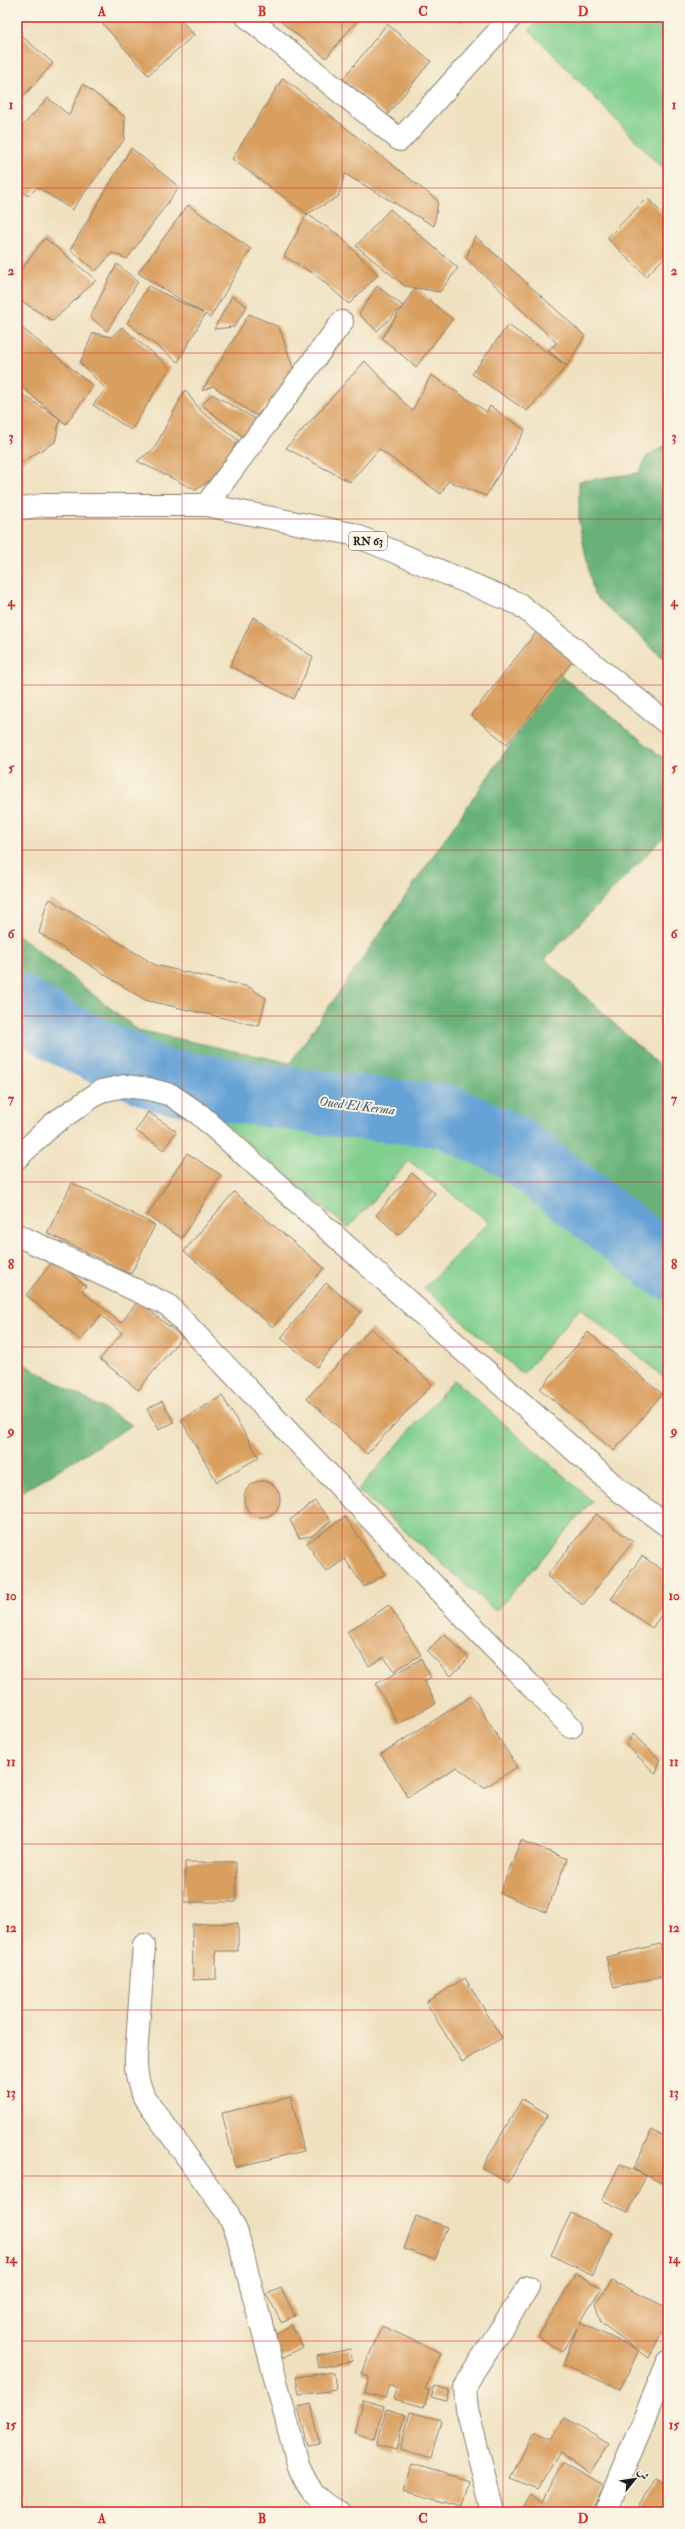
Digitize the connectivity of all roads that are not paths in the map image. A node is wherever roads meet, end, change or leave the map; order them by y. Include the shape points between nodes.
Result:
1 (247, 17) edge
2 (511, 17) edge
3 (342, 322) dead end
4 (206, 505) junction
5 (17, 508) edge
6 (668, 724) edge
7 (17, 1158) edge
8 (17, 1235) edge
9 (668, 1526) edge
10 (571, 1726) dead end
11 (144, 1945) dead end
12 (528, 2287) dead end
13 (668, 2362) edge
14 (339, 2512) edge
15 (493, 2512) edge
16 (605, 2512) edge

1 - 2 street via 400,140
3 - 4 street
4 - 5 street, RN 63 via 44,504
4 - 6 street, RN 63 via 352,534 518,604
7 - 9 street via 53,1124 101,1091 125,1086 171,1095 199,1114 620,1491
8 - 10 street via 168,1305 460,1613
11 - 14 street via 135,2071 140,2086 144,2097 228,2214 237,2234 298,2464 313,2494 323,2504
12 - 15 street via 473,2372 466,2388 467,2409
13 - 16 street

